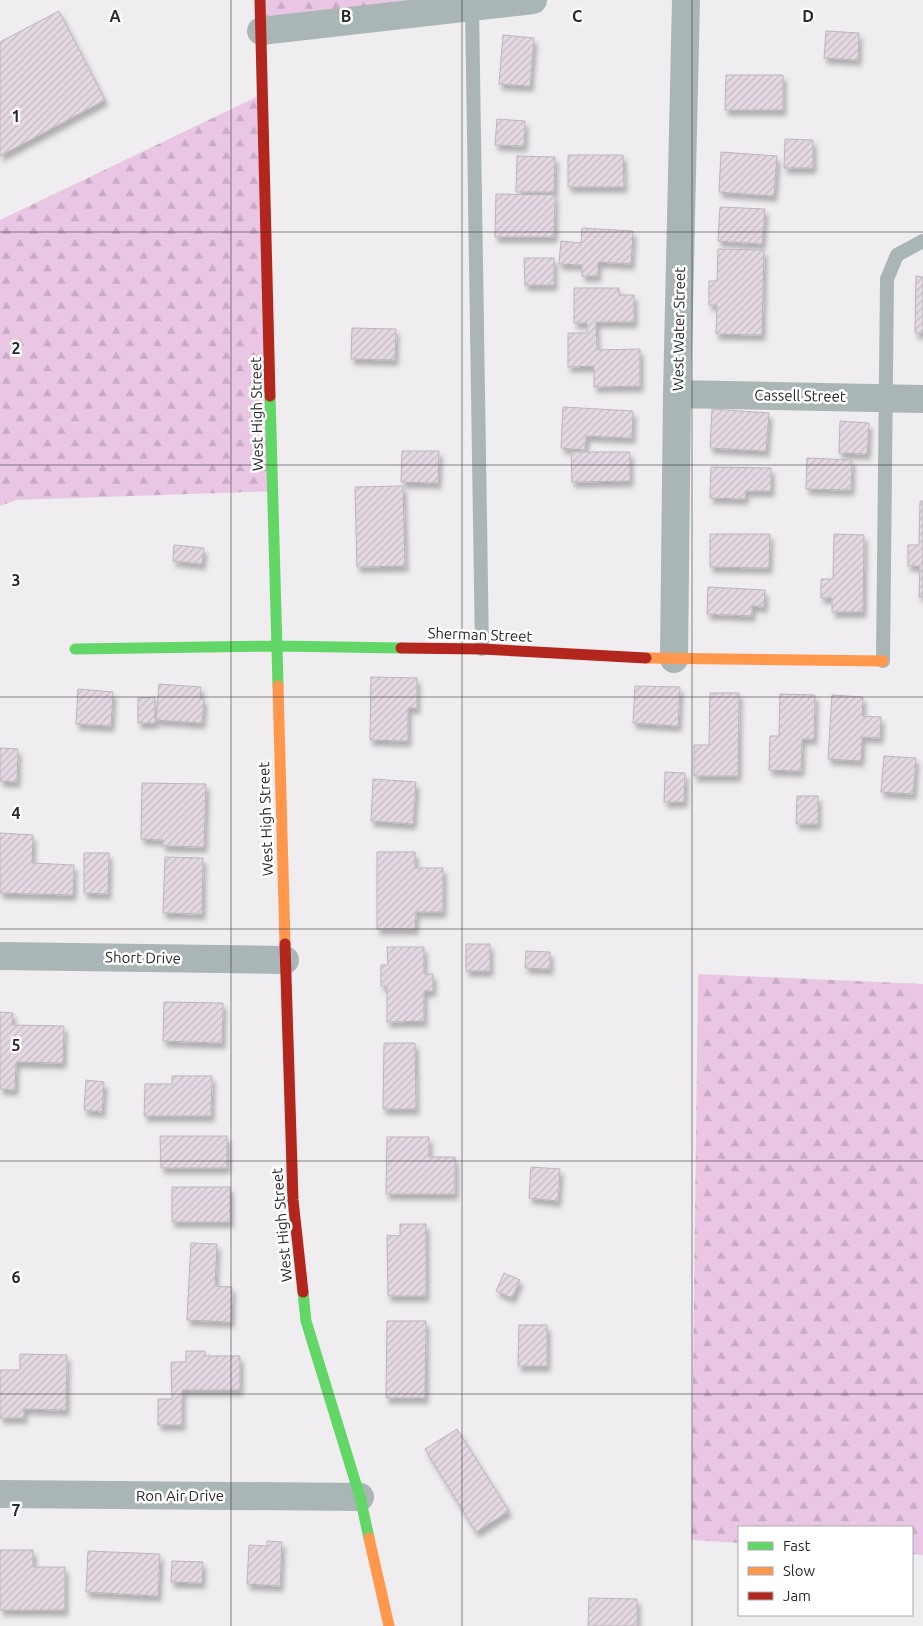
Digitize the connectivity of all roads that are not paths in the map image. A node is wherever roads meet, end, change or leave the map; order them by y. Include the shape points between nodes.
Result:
1 (260, 0) edge
2 (533, 0) edge
3 (686, 0) edge
4 (472, 7) junction
5 (261, 31) junction
6 (923, 241) edge
7 (677, 394) junction
8 (886, 398) junction
9 (923, 399) edge
10 (277, 646) junction
11 (75, 649) dead end
12 (482, 649) junction
13 (674, 658) junction
14 (883, 661) joint
15 (0, 956) edge
16 (285, 960) junction
17 (0, 1494) edge
18 (360, 1496) junction
19 (389, 1626) edge

1 - 5 street, West High Street
2 - 4 street
3 - 7 street, West Water Street
4 - 5 street
4 - 12 lane
5 - 10 street, West High Street
6 - 8 lane via 897,255 887,279
7 - 8 street, Cassell Street
7 - 13 street, West Water Street
8 - 9 street, Cassell Street
8 - 14 lane
10 - 11 street, Sherman Street
10 - 12 street, Sherman Street
10 - 16 street, West High Street
12 - 13 street, Sherman Street
13 - 14 street, Sherman Street
15 - 16 street, Short Drive
16 - 18 street, West High Street via 293,1200 306,1321
17 - 18 street, Ron Air Drive
18 - 19 street, West High Street

